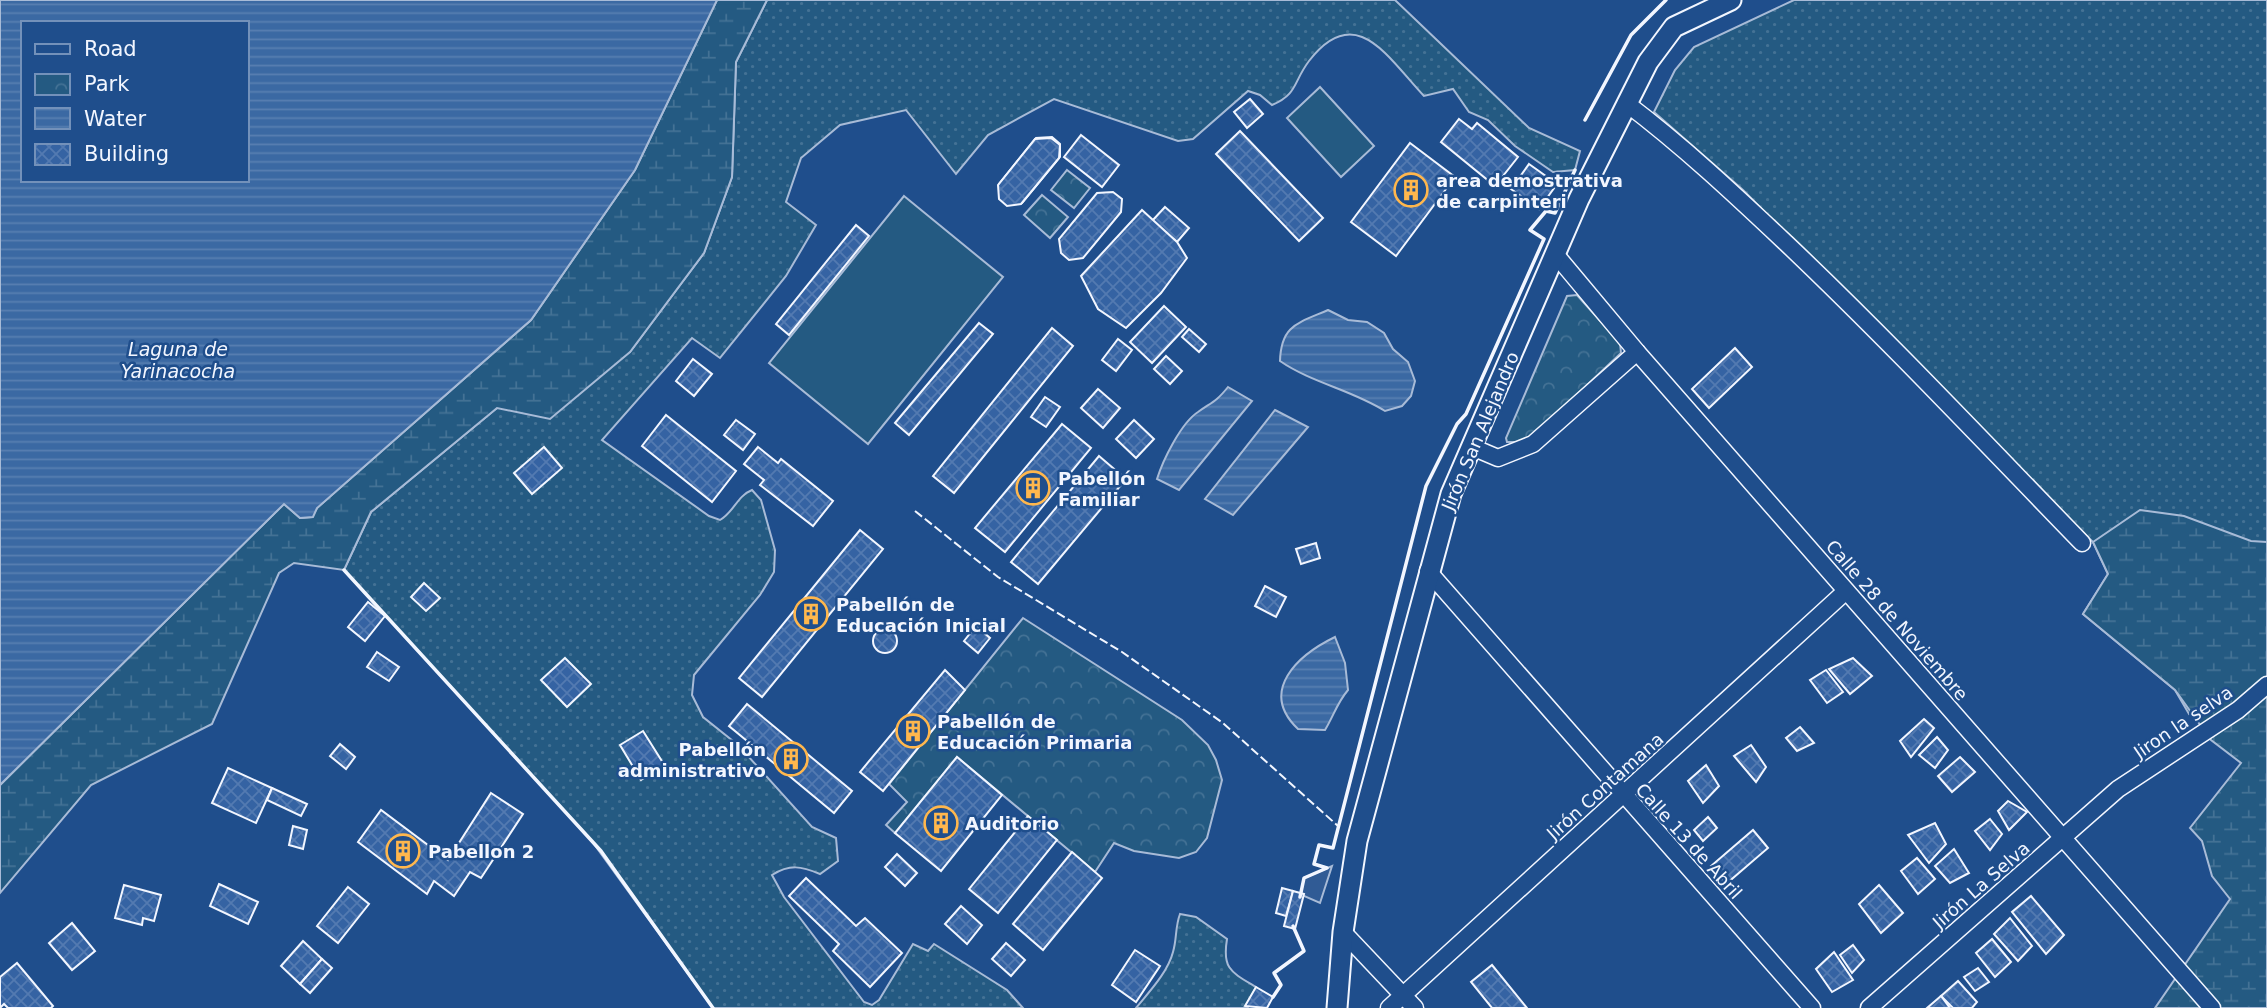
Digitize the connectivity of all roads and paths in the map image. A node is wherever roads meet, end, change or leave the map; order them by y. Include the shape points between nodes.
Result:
1 (1731, 0) edge
2 (1626, 103) junction
3 (1556, 255) junction
4 (1637, 352) junction
5 (1472, 447) junction
6 (2082, 543) dead end
7 (1428, 571) junction
8 (1846, 591) junction
9 (2267, 685) edge
10 (2118, 789) joint
11 (1624, 796) junction
12 (2063, 839) junction
13 (1343, 932) junction
14 (1403, 995) junction
15 (1337, 1008) edge
16 (1389, 1008) edge
17 (1415, 1008) edge
18 (1812, 1008) edge
19 (1868, 1008) edge
20 (2212, 1008) edge

1 - 2 street, Jirón San Alejandro via 1674,27 1647,62
2 - 3 street, Jirón San Alejandro
2 - 6 street via 1738,197 1834,288
3 - 4 street, Calle 28 de Noviembre
3 - 5 street, Jirón San Alejandro
4 - 5 street via 1533,444 1498,458
4 - 8 street, Calle 28 de Noviembre
5 - 7 street, Jirón San Alejandro via 1451,494
7 - 11 street, Calle 13 de Abril
7 - 13 street, Jirón San Alejandro via 1357,841
8 - 11 street, Jirón Contamana
8 - 12 street, Calle 28 de Noviembre
9 - 10 street, Jiron la selva via 2238,710
10 - 12 street, Jirón La Selva
11 - 14 street, Jirón Contamana
11 - 18 street, Calle 13 de Abril
12 - 19 street, Jirón La Selva
12 - 20 street, Calle 28 de Noviembre
13 - 14 street
13 - 15 street, Jirón San Alejandro
14 - 16 street, Jirón Contamana
14 - 17 street

